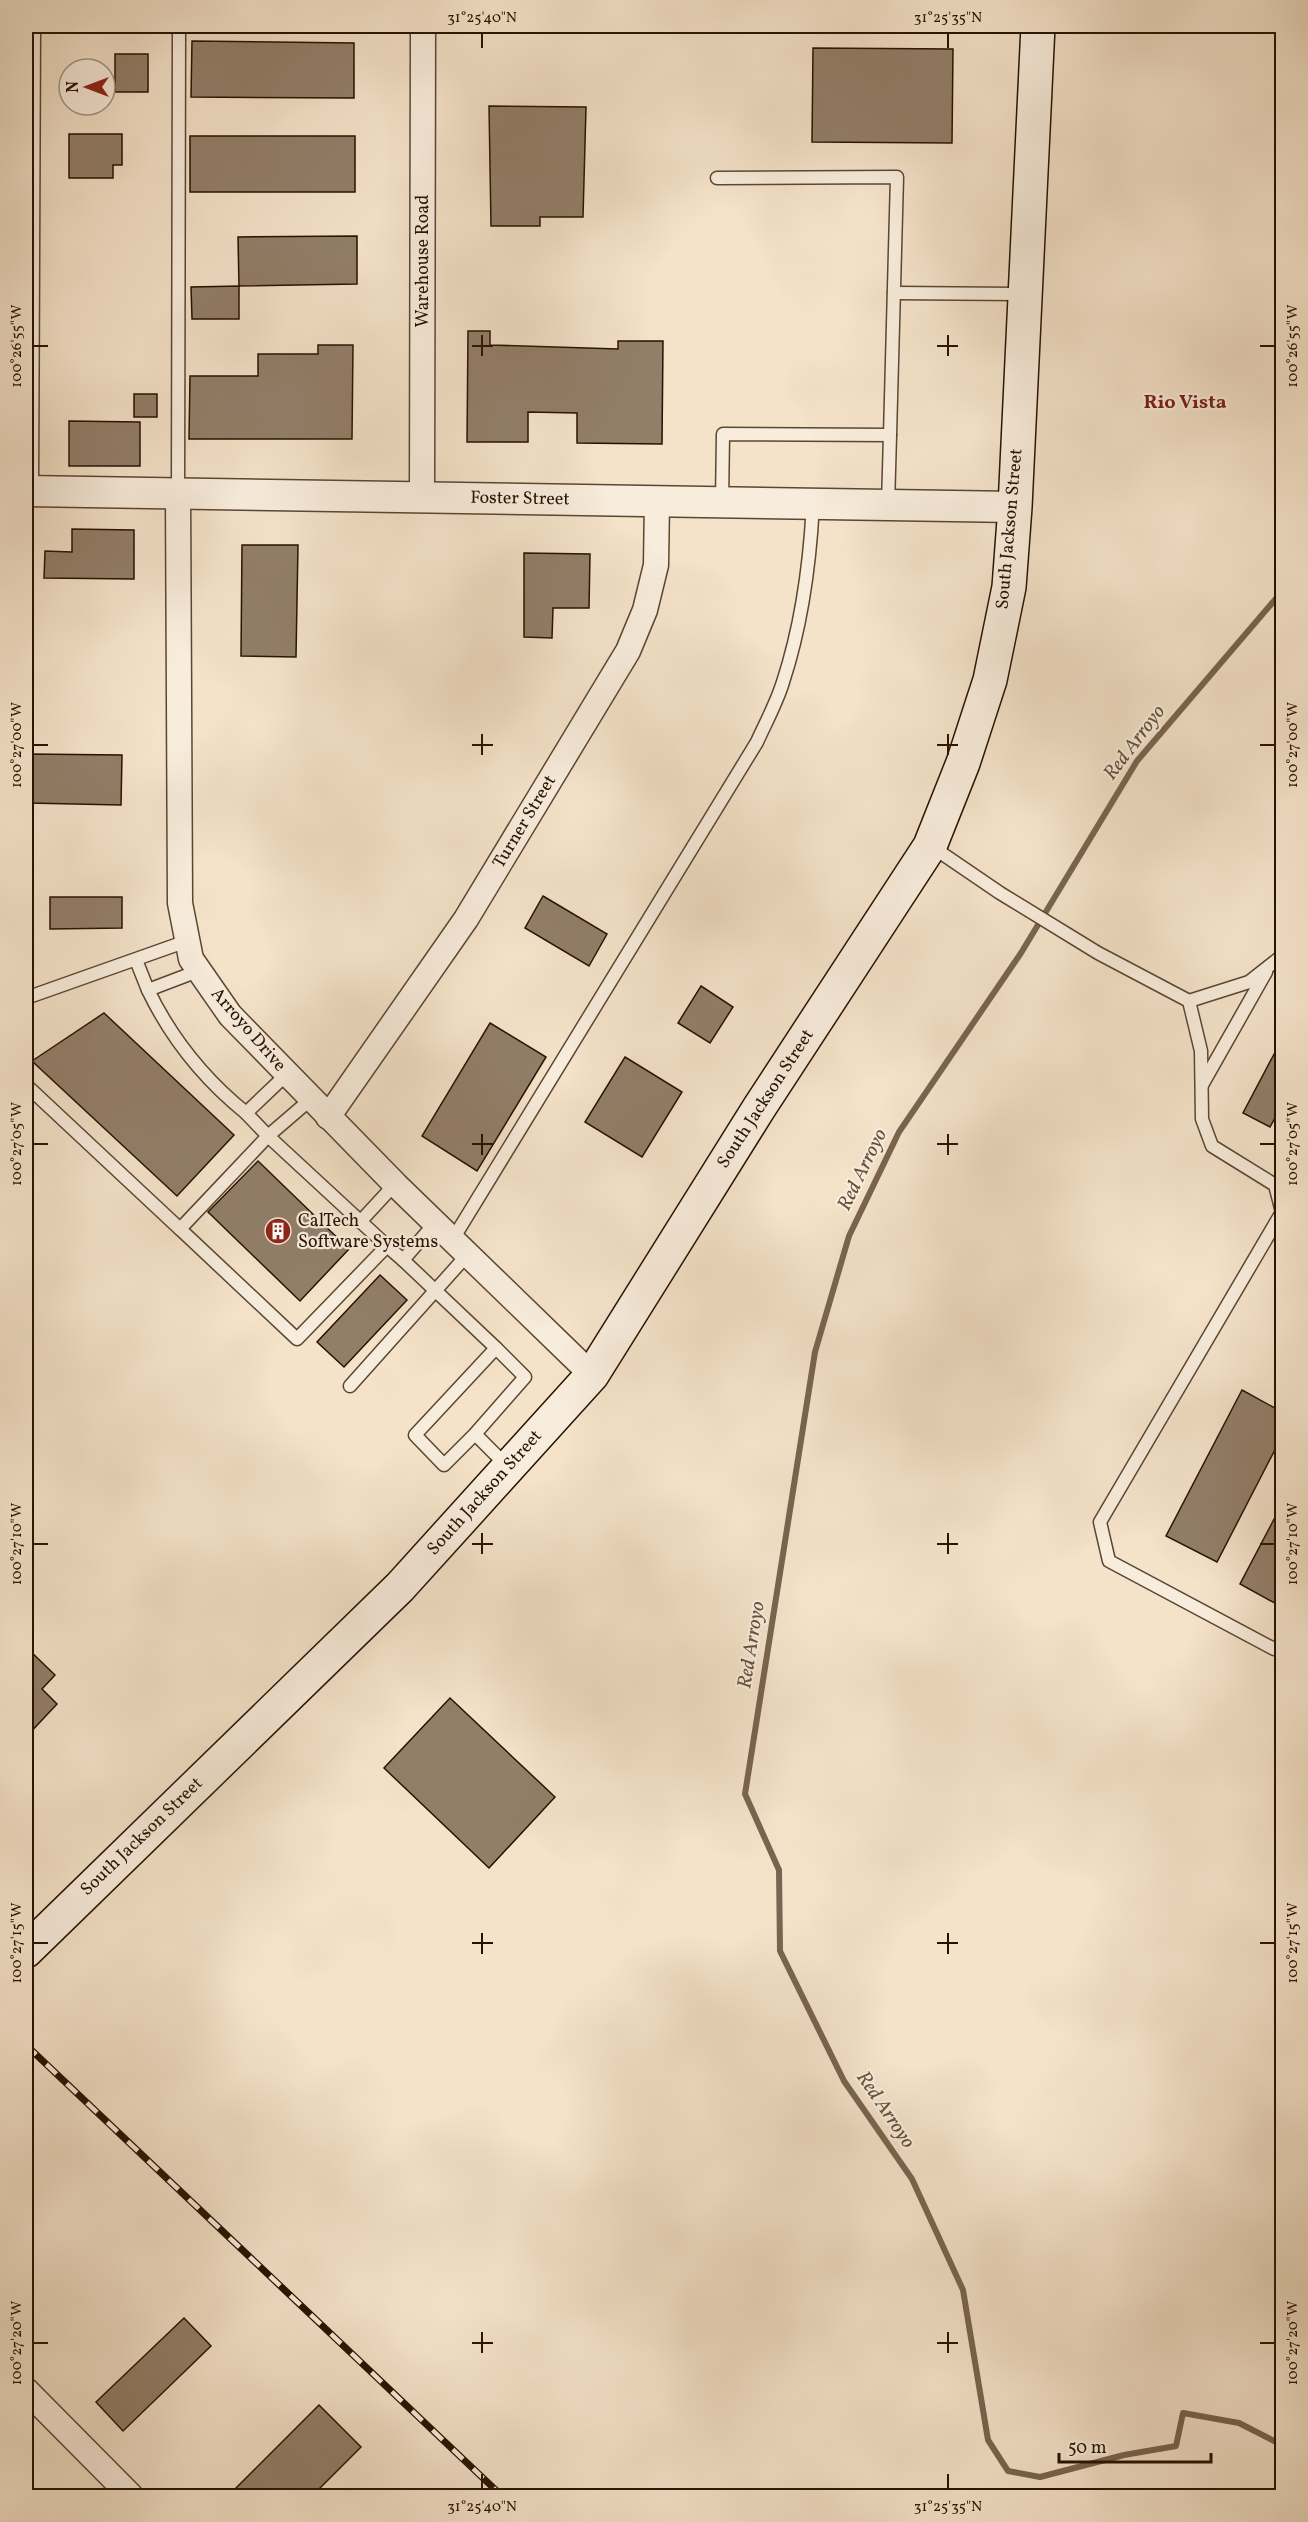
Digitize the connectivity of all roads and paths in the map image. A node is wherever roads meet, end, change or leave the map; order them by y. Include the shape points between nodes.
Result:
1 (28, 26) edge
2 (179, 26) edge
3 (423, 26) edge
4 (1038, 26) edge
5 (717, 178) dead end
6 (894, 293) junction
7 (1024, 294) junction
8 (890, 435) junction
9 (26, 491) edge
10 (178, 493) junction
11 (422, 497) junction
12 (657, 501) junction
13 (722, 502) junction
14 (813, 503) junction
15 (888, 505) junction
16 (1015, 507) junction
17 (930, 846) junction
18 (187, 941) junction
19 (1277, 959) edge
20 (136, 960) junction
21 (198, 971) junction
22 (148, 990) junction
23 (26, 998) edge
24 (1190, 1001) junction
25 (287, 1074) junction
26 (26, 1085) edge
27 (1202, 1086) junction
28 (311, 1099) junction
29 (246, 1113) junction
30 (328, 1117) junction
31 (268, 1136) junction
32 (395, 1184) junction
33 (360, 1222) junction
34 (180, 1229) junction
35 (452, 1238) junction
36 (387, 1246) junction
37 (403, 1260) junction
38 (437, 1291) junction
39 (496, 1348) junction
40 (592, 1375) junction
41 (350, 1386) dead end
42 (475, 1434) junction
43 (508, 1467) junction
44 (1282, 1646) edge
45 (26, 1951) edge
46 (26, 2390) edge
47 (131, 2496) edge

1 - 9 street
2 - 10 lane
3 - 11 street, Warehouse Road
4 - 7 main road, South Jackson Street
5 - 6 lane via 897,177
6 - 7 lane
6 - 8 lane
7 - 16 main road, South Jackson Street
8 - 13 lane via 723,434
8 - 15 lane
9 - 10 street, Foster Street
10 - 11 street, Foster Street
10 - 18 street, Arroyo Drive via 180,903
11 - 12 street, Foster Street
12 - 13 street, Foster Street
12 - 30 street, Turner Street via 656,565 645,610 628,651 466,919
13 - 14 street, Foster Street
14 - 15 street, Foster Street
14 - 35 lane via 810,565 799,621 783,683 757,742
15 - 16 street, Foster Street
16 - 17 main road, South Jackson Street via 1009,587 990,680
17 - 24 lane via 1098,953
17 - 40 main road, South Jackson Street
18 - 20 lane
18 - 21 street, Arroyo Drive via 190,959
19 - 24 lane via 1249,982
19 - 27 lane
20 - 22 lane
20 - 23 lane
21 - 22 lane
21 - 25 street, Arroyo Drive via 230,1015
22 - 29 lane via 160,1015 191,1059 217,1089
24 - 27 lane via 1201,1051
25 - 28 street, Arroyo Drive
25 - 29 lane
26 - 34 lane
27 - 44 lane via 1202,1119 1212,1146 1275,1185 1282,1212 1100,1522 1109,1561 1274,1649
28 - 30 street, Arroyo Drive
28 - 31 lane
29 - 31 lane
30 - 32 street, Arroyo Drive
31 - 33 lane
31 - 34 lane
32 - 33 lane
32 - 35 street, Arroyo Drive
33 - 36 lane
34 - 36 lane via 297,1339
35 - 37 lane
35 - 38 lane
35 - 40 street, Arroyo Drive
36 - 37 lane
37 - 38 lane
38 - 39 lane
38 - 41 lane
39 - 42 lane via 525,1377
39 - 42 lane via 415,1435 444,1466
40 - 43 main road, South Jackson Street
42 - 43 lane
43 - 45 main road, South Jackson Street via 399,1587
46 - 47 street

